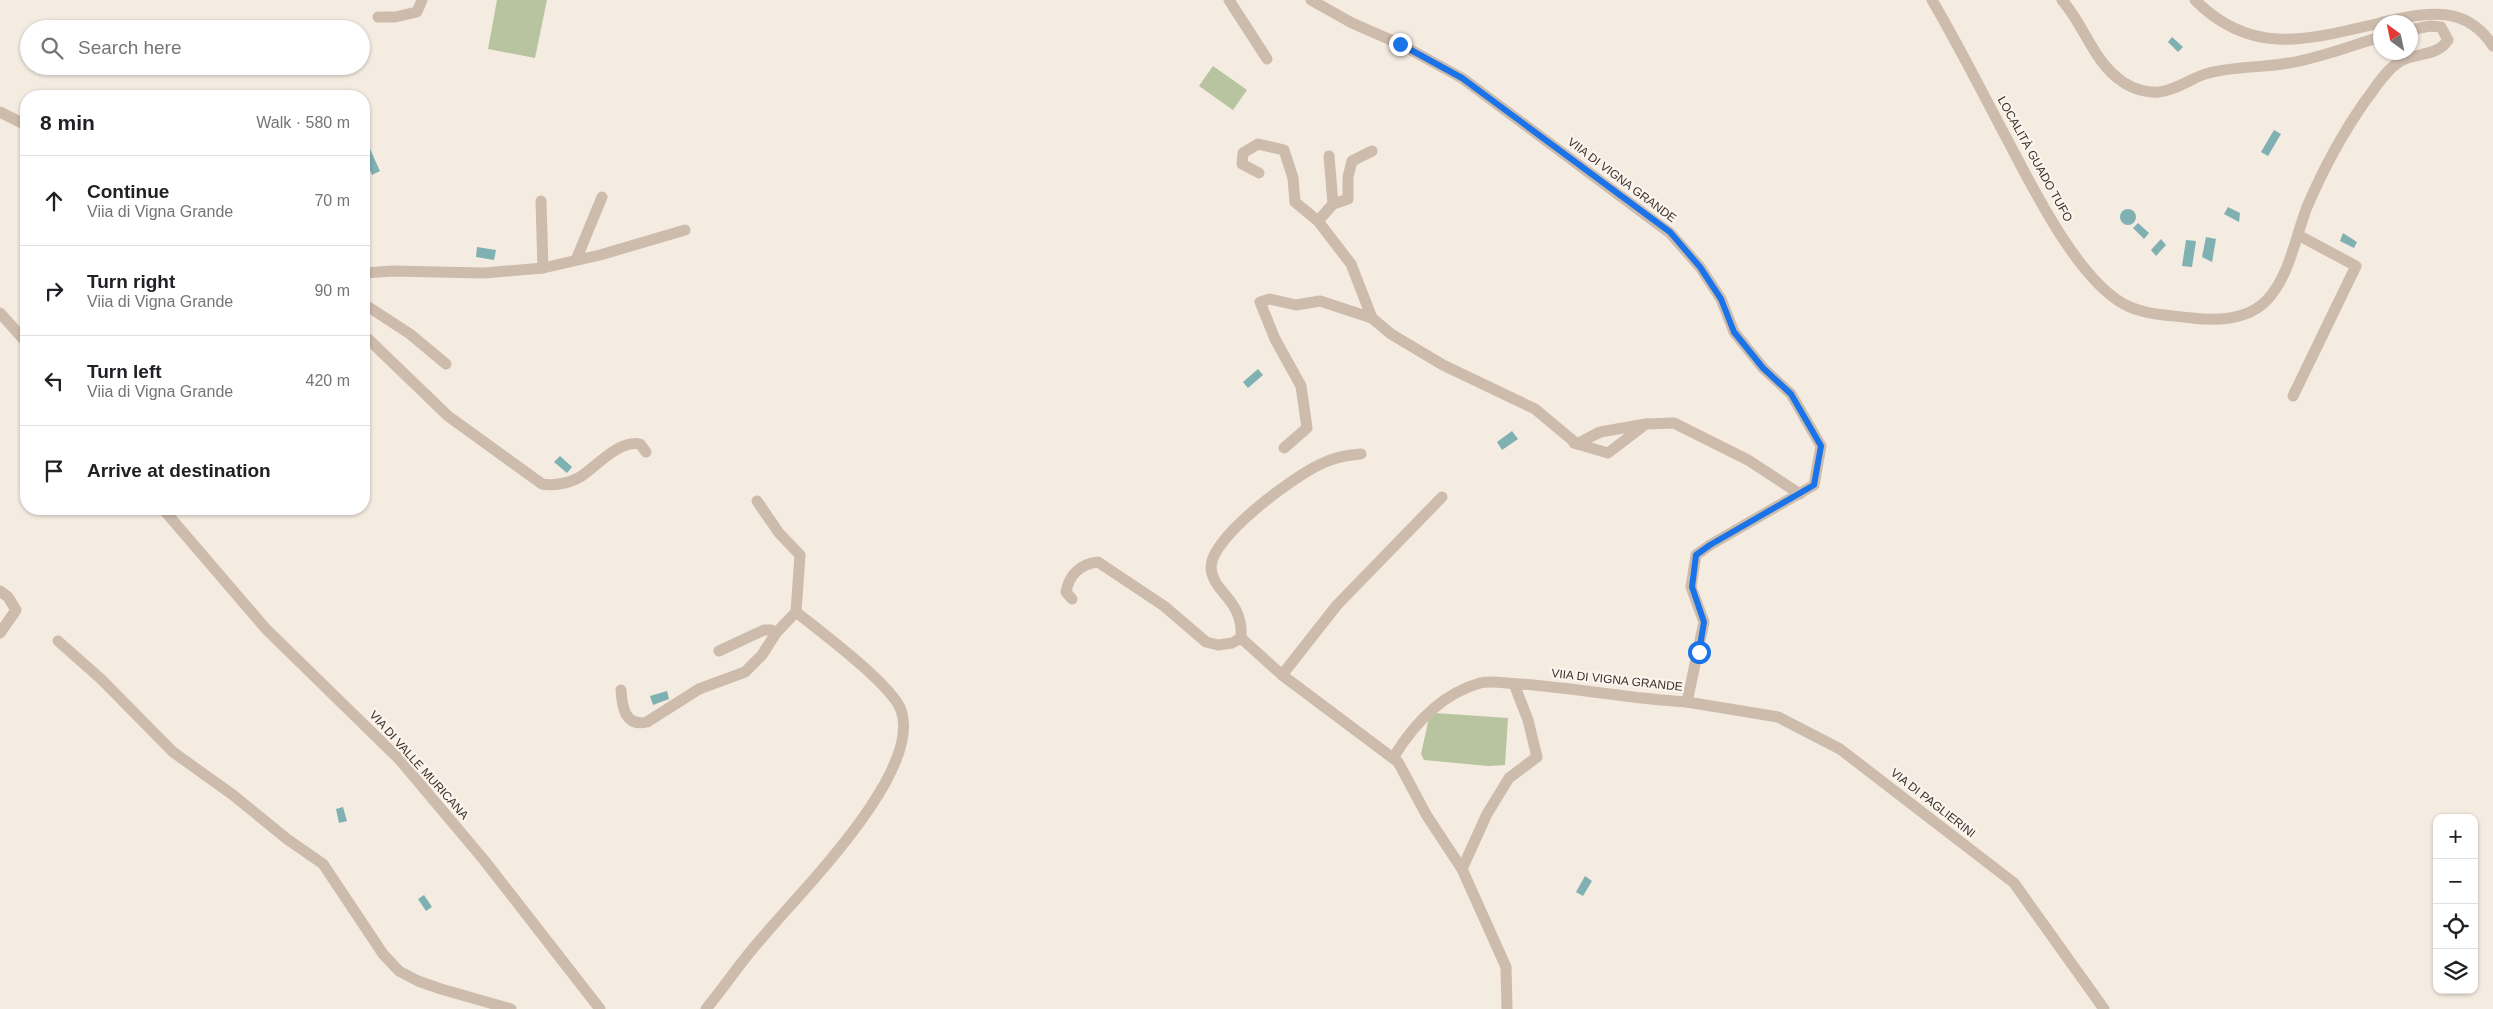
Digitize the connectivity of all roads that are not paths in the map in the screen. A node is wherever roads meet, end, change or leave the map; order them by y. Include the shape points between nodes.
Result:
1 (422, 0) edge
2 (1229, 0) edge
3 (1311, 0) edge
4 (1932, 0) edge
5 (2062, 0) edge
6 (2196, 0) edge
7 (2418, 16) edge
8 (378, 17) dead end
9 (2373, 24) edge
10 (2418, 28) edge
11 (2373, 39) edge
12 (2493, 46) edge
13 (2418, 56) edge
14 (1267, 59) dead end
15 (2405, 60) edge
16 (0, 112) edge
17 (20, 122) edge
18 (1372, 150) dead end
19 (1329, 156) dead end
20 (1259, 173) dead end
21 (602, 197) dead end
22 (541, 201) dead end
23 (1332, 204) junction
24 (1318, 221) junction
25 (685, 230) dead end
26 (2298, 235) junction
27 (576, 260) junction
28 (543, 268) junction
29 (370, 273) edge
30 (370, 308) edge
31 (0, 313) edge
32 (1372, 318) junction
33 (20, 335) edge
34 (370, 342) edge
35 (446, 364) dead end
36 (2293, 396) dead end
37 (1646, 424) junction
38 (1560, 439) dead end
39 (1577, 444) junction
40 (1284, 448) dead end
41 (646, 452) dead end
42 (1362, 454) dead end
43 (1800, 494) junction
44 (1442, 497) dead end
45 (757, 502) dead end
46 (168, 515) edge
47 (0, 591) edge
48 (1072, 599) dead end
49 (796, 612) junction
50 (0, 633) edge
51 (776, 633) junction
52 (1241, 638) junction
53 (58, 641) dead end
54 (720, 651) dead end
55 (1282, 675) junction
56 (1514, 684) junction
57 (621, 690) dead end
58 (1687, 702) junction
59 (1393, 758) junction
60 (1462, 869) junction
61 (511, 1009) edge
62 (600, 1009) edge
63 (706, 1009) edge
64 (1507, 1009) edge
65 (2104, 1009) edge

1 - 8 street via 417,12
2 - 14 street
3 - 43 street, VIIA DI VIGNA GRANDE via 1462,78 1670,232 1700,267 1721,299 1734,332 1763,368 1791,394 1821,446 1814,485
4 - 26 street, LOCALITÀ GUADO TUFO via 2050,217 2087,268 2119,301 2147,312 2204,319 2223,319 2246,313 2262,305 2272,294
5 - 11 street via 2094,52 2112,73 2128,85 2150,91 2169,90 2216,71 2298,61
6 - 9 street via 2230,28 2264,38 2304,38
7 - 12 street via 2455,16 2474,25
10 - 13 street, LOCALITÀ GUADO TUFO via 2441,27 2448,40 2434,51
15 - 26 street, LOCALITÀ GUADO TUFO via 2386,74 2348,129 2308,205
16 - 17 street
18 - 23 street via 1352,161 1348,199
19 - 23 street
20 - 24 street via 1242,164 1243,153 1258,144 1284,150 1293,178 1295,202
21 - 27 street
22 - 28 street
23 - 24 street
24 - 32 street via 1352,264
25 - 27 street
26 - 36 street via 2356,266
27 - 28 street
28 - 29 street via 484,273
30 - 35 street via 410,334
31 - 33 street
32 - 39 street via 1391,334 1443,365 1535,409
32 - 40 street via 1320,300 1296,305 1270,299 1260,302 1301,386 1307,428
34 - 41 street via 448,416 542,484 578,478 596,462 628,444 640,444
37 - 39 street via 1600,432
37 - 39 street via 1608,453
37 - 43 street via 1674,423 1748,460
38 - 39 street
42 - 52 street via 1342,455 1321,463 1282,487 1215,551 1211,566 1213,579 1239,614
43 - 58 street, VIIA DI VIGNA GRANDE via 1696,555 1692,587 1704,622
44 - 55 street via 1337,605
45 - 49 street via 800,555
46 - 62 street, VIA DI VALLE MURICANA via 266,629 399,759 484,860
47 - 50 street via 16,610
48 - 52 street via 1066,592 1071,577 1080,567 1098,562 1164,606 1206,642 1218,646
49 - 51 street
49 - 63 street via 892,695 902,714 904,736 887,780 862,817
51 - 54 street via 764,630
51 - 57 street via 762,655 745,672 693,692 647,722 634,723 627,717
52 - 55 street
53 - 61 street via 101,679 173,752 323,864 383,954 399,971 441,989
55 - 59 street
56 - 58 street, VIIA DI VIGNA GRANDE via 1568,687 1646,700
56 - 59 street, VIIA DI VIGNA GRANDE via 1482,682 1459,691 1424,716
56 - 60 street via 1528,720 1537,757 1509,778 1487,814
58 - 65 street, VIA DI PAGLIERINI via 1778,717 1840,749 2014,883
59 - 60 street via 1444,846
60 - 64 street via 1506,967

